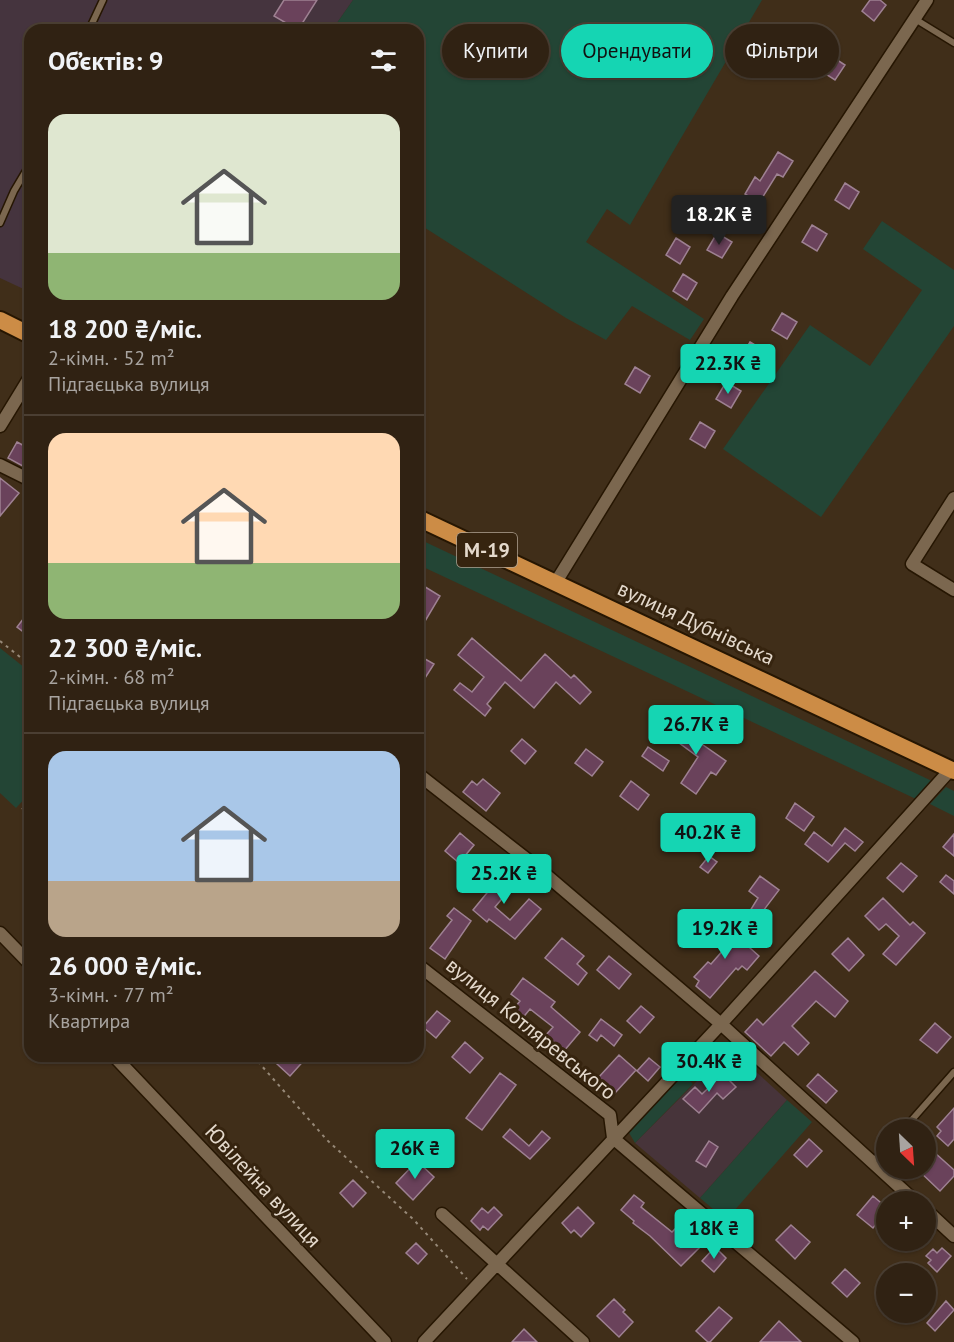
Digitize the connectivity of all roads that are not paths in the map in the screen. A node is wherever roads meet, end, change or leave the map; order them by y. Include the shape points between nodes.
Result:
1 (103, 0) edge
2 (927, 0) edge
3 (915, 19) junction
4 (93, 24) edge
5 (954, 43) edge
6 (24, 174) edge
7 (0, 223) edge
8 (0, 320) edge
9 (24, 332) edge
10 (24, 387) edge
11 (0, 426) edge
12 (0, 465) edge
13 (24, 477) edge
14 (954, 498) edge
15 (424, 521) edge
16 (556, 582) junction
17 (954, 590) edge
18 (952, 770) edge
19 (424, 779) edge
20 (0, 933) edge
21 (24, 958) edge
22 (424, 970) edge
23 (721, 1024) junction
24 (120, 1062) edge
25 (954, 1072) edge
26 (913, 1119) edge
27 (613, 1138) junction
28 (876, 1159) edge
29 (873, 1162) junction
30 (904, 1191) edge
31 (442, 1214) dead end
32 (936, 1219) edge
33 (954, 1236) edge
34 (496, 1266) junction
35 (385, 1342) edge
36 (424, 1342) edge
37 (583, 1342) edge
38 (853, 1342) edge

1 - 4 lane
2 - 3 street
3 - 5 lane
3 - 16 street via 732,296
6 - 7 lane
8 - 9 highway
10 - 11 street
12 - 13 street
14 - 17 street via 912,564
15 - 16 highway, вулиця Дубнівська / М-19
16 - 18 highway, вулиця Дубнівська / М-19
18 - 23 street
19 - 23 street via 538,868
20 - 21 street
22 - 27 street, вулиця Котляревського via 610,1115
23 - 27 street
23 - 29 street
24 - 35 street, Ювілейна вулиця
25 - 26 lane
27 - 34 street
27 - 38 street
28 - 29 lane
29 - 30 street
31 - 34 street
32 - 33 street
34 - 36 street
34 - 37 street

